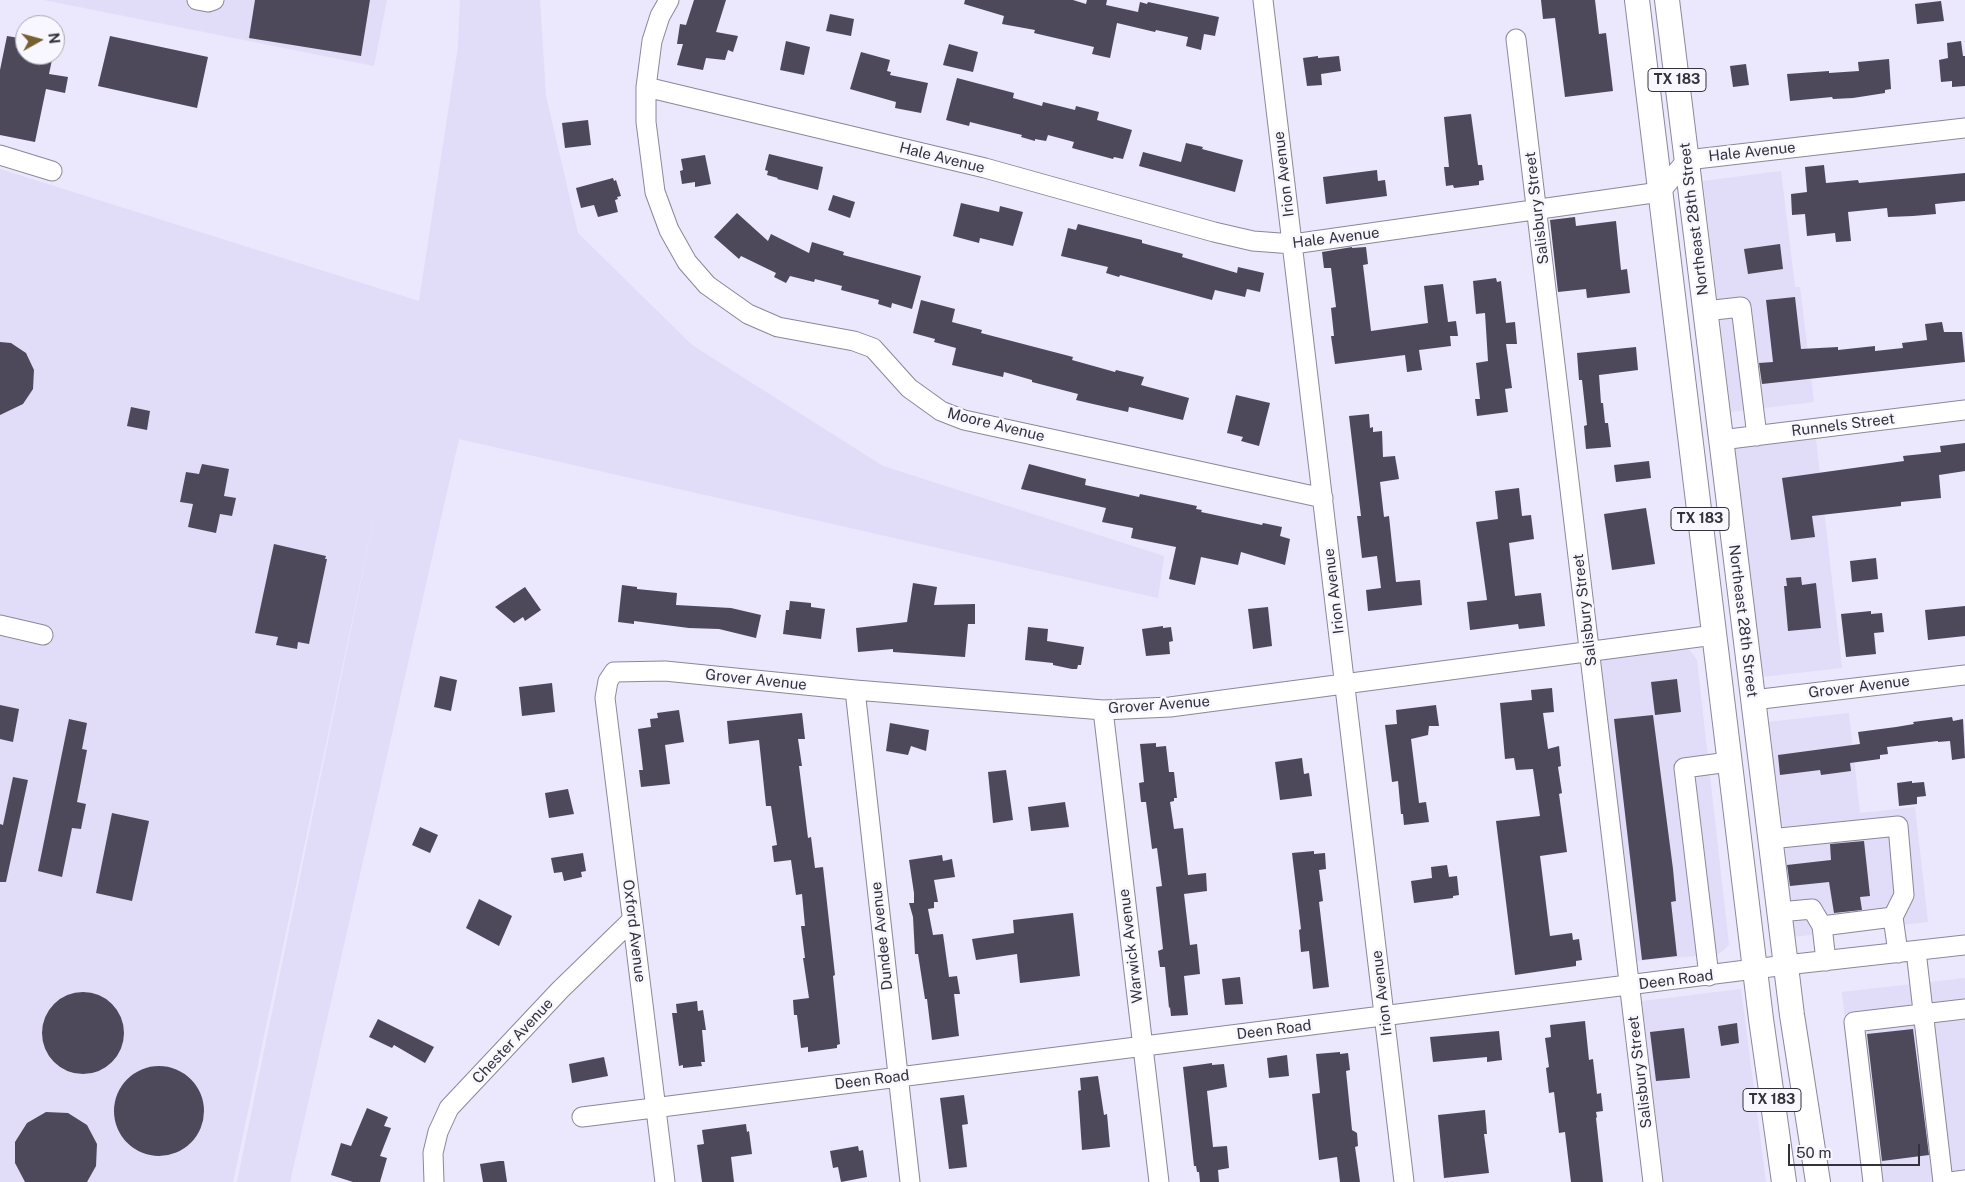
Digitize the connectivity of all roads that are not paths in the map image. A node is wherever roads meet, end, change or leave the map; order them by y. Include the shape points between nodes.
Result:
1 (197, 0) edge
2 (214, 0) edge
3 (669, 0) edge
4 (1637, 0) edge
5 (1656, 0) edge
6 (1667, 0) edge
7 (1261, 1) edge
8 (1516, 39) dead end
9 (1675, 64) junction
10 (646, 87) junction
11 (1965, 128) edge
12 (0, 155) edge
13 (1687, 160) junction
14 (52, 172) dead end
15 (1660, 192) junction
16 (1537, 210) junction
17 (1292, 244) junction
18 (1705, 311) junction
19 (1965, 410) edge
20 (1757, 436) junction
21 (1721, 440) junction
22 (1323, 498) junction
23 (0, 625) edge
24 (43, 635) dead end
25 (1714, 635) junction
26 (1590, 651) junction
27 (1965, 675) edge
28 (608, 681) joint
29 (1345, 684) junction
30 (855, 690) junction
31 (1753, 700) junction
32 (1103, 710) junction
33 (1729, 762) junction
34 (1770, 839) junction
35 (1779, 912) junction
36 (1893, 918) junction
37 (632, 920) junction
38 (1822, 926) junction
39 (1965, 945) edge
40 (1907, 952) junction
41 (1826, 961) junction
42 (1786, 966) junction
43 (1755, 970) junction
44 (1709, 976) junction
45 (1630, 986) junction
46 (1965, 1009) edge
47 (1923, 1014) junction
48 (1384, 1016) junction
49 (1143, 1046) junction
50 (898, 1077) junction
51 (656, 1107) junction
52 (582, 1117) dead end
53 (1965, 1180) edge
54 (434, 1182) edge
55 (665, 1182) edge
56 (910, 1182) edge
57 (1159, 1182) edge
58 (1404, 1182) edge
59 (1654, 1182) edge
60 (1784, 1182) edge
61 (1818, 1182) edge
62 (1873, 1182) edge
63 (1942, 1182) edge
64 (1950, 1182) edge

1 - 2 street
3 - 10 street, Moore Avenue via 652,41
4 - 15 main road, Northeast 28th Street / TX 183
5 - 9 main road
6 - 9 main road, Northeast 28th Street / TX 183
7 - 17 street, Irion Avenue
8 - 16 street, Salisbury Street
9 - 13 main road, Northeast 28th Street / TX 183
10 - 17 street, Hale Avenue via 984,168 1214,232 1253,241
10 - 22 street, Moore Avenue via 646,122 655,192 669,230 687,262 707,285 748,314 778,327 854,341 873,348 909,388 941,411 964,420
11 - 13 street, Hale Avenue
12 - 14 street
13 - 15 street, Hale Avenue
13 - 18 main road, Northeast 28th Street / TX 183
15 - 16 street, Hale Avenue
15 - 25 main road, Northeast 28th Street / TX 183
16 - 17 street, Hale Avenue
16 - 26 street, Salisbury Street
17 - 22 street, Irion Avenue
18 - 20 street via 1741,306
18 - 21 main road, Northeast 28th Street / TX 183
19 - 20 street, Runnels Street
20 - 21 street, Runnels Street
21 - 31 main road, Northeast 28th Street / TX 183
22 - 29 street, Irion Avenue
23 - 24 street
25 - 26 street, Grover Avenue
25 - 33 main road, Northeast 28th Street / TX 183
26 - 29 street, Grover Avenue
26 - 45 street, Salisbury Street
27 - 31 street, Grover Avenue
28 - 30 street, Grover Avenue via 614,672 665,671
28 - 37 street, Oxford Avenue via 605,698
29 - 32 street, Grover Avenue via 1170,707
29 - 48 street, Irion Avenue
30 - 32 street, Grover Avenue
30 - 50 street, Dundee Avenue
31 - 34 main road, Northeast 28th Street / TX 183
32 - 49 street, Warwick Avenue
33 - 43 main road, Northeast 28th Street / TX 183
33 - 44 street via 1684,768
34 - 35 main road, Northeast 28th Street / TX 183
34 - 36 street via 1898,826 1904,895
35 - 38 street via 1812,909
35 - 42 main road, Northeast 28th Street / TX 183
36 - 38 street
36 - 40 street
37 - 51 street, Oxford Avenue
37 - 54 street, Chester Avenue via 560,990 449,1108 438,1132
38 - 41 street
39 - 40 street, Deen Road
40 - 41 street, Deen Road
40 - 47 street
41 - 42 street, Deen Road
42 - 43 street, Deen Road
42 - 61 main road, Northeast 28th Street / TX 183
43 - 44 street, Deen Road
43 - 60 main road, Northeast 28th Street / TX 183
44 - 45 street, Deen Road
45 - 48 street, Deen Road
45 - 59 street, Salisbury Street
46 - 47 street
47 - 62 street via 1854,1022
47 - 63 street
48 - 49 street, Deen Road
48 - 58 street, Irion Avenue
49 - 50 street, Deen Road
49 - 57 street, Warwick Avenue
50 - 51 street, Deen Road
50 - 56 street, Dundee Avenue
51 - 52 street, Deen Road
51 - 55 street, Oxford Avenue
53 - 64 street

